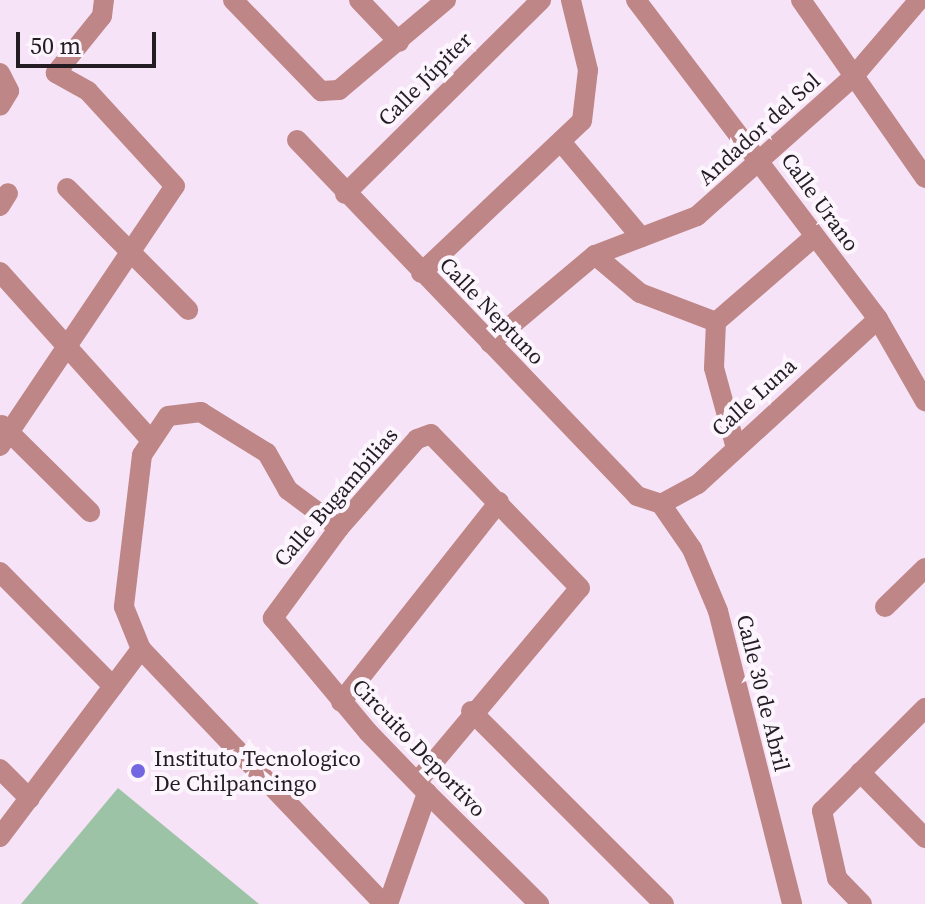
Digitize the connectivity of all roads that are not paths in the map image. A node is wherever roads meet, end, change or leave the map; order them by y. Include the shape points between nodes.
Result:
1 (104, 0) edge
2 (233, 0) edge
3 (359, 0) edge
4 (446, 0) edge
5 (541, 0) edge
6 (571, 0) edge
7 (636, 0) edge
8 (801, 0) edge
9 (919, 0) edge
10 (399, 42) junction
11 (0, 73) edge
12 (853, 77) junction
13 (0, 106) edge
14 (297, 140) dead end
15 (562, 143) junction
16 (761, 162) junction
17 (921, 162) edge
18 (67, 188) dead end
19 (345, 194) junction
20 (641, 237) junction
21 (814, 237) junction
22 (128, 249) junction
23 (595, 255) junction
24 (0, 272) edge
25 (421, 273) junction
26 (188, 310) dead end
27 (878, 319) junction
28 (716, 322) junction
29 (490, 343) junction
30 (69, 345) junction
31 (925, 401) edge
32 (3, 433) edge
33 (151, 440) junction
34 (735, 445) junction
35 (499, 502) junction
36 (661, 504) junction
37 (90, 512) dead end
38 (339, 528) junction
39 (925, 568) edge
40 (0, 572) edge
41 (885, 607) dead end
42 (273, 618) joint
43 (141, 649) junction
44 (113, 686) junction
45 (341, 702) junction
46 (925, 708) edge
47 (471, 711) junction
48 (0, 769) edge
49 (860, 772) junction
50 (422, 788) junction
51 (30, 799) junction
52 (0, 837) edge
53 (925, 838) edge
54 (386, 904) edge
55 (539, 904) edge
56 (664, 904) edge
57 (792, 904) edge
58 (862, 904) edge

1 - 22 street via 102,16 56,73 88,91 175,186
2 - 10 street via 321,91 339,90
3 - 10 street
4 - 10 street
5 - 19 street, Calle Júpiter
6 - 15 street via 589,103
7 - 16 street, Calle Urano
8 - 12 street
9 - 12 street, Andador del Sol
11 - 13 street via 9,91
12 - 16 street, Andador del Sol
12 - 17 street
14 - 19 street, Calle Neptuno
15 - 20 street
15 - 25 street
16 - 20 street, Andador del Sol via 697,216
16 - 21 street, Calle Urano
18 - 22 street
19 - 25 street, Calle Neptuno
20 - 23 street, Andador del Sol
21 - 27 street, Calle Urano
21 - 28 street
22 - 26 street
22 - 30 street
23 - 28 street via 640,293
23 - 29 street, Andador del Sol
24 - 30 street
25 - 29 street, Calle Neptuno
27 - 31 street, Calle Urano
27 - 34 street, Calle Luna
28 - 34 street via 714,368
29 - 36 street, Calle Neptuno via 637,496
30 - 32 street
30 - 33 street
32 - 37 street
33 - 38 street via 168,416 201,412 267,453 288,490
33 - 43 street via 142,455 124,607
34 - 36 street, Calle Luna via 698,484
35 - 38 street, Calle Bugambilias via 431,434 417,439
35 - 45 street
35 - 47 street, Calle Bugambilias via 580,588
36 - 57 street, Calle 30 de Abril via 692,549 718,611
38 - 42 street, Calle Bugambilias
39 - 41 street
40 - 44 street
42 - 45 street, Circuito Deportivo
43 - 44 street
43 - 54 street
44 - 51 street
45 - 50 street, Circuito Deportivo
46 - 49 street
47 - 50 street
47 - 56 street
48 - 51 street
49 - 53 street
49 - 58 street via 822,811 837,878
50 - 54 street
50 - 55 street, Circuito Deportivo
51 - 52 street

